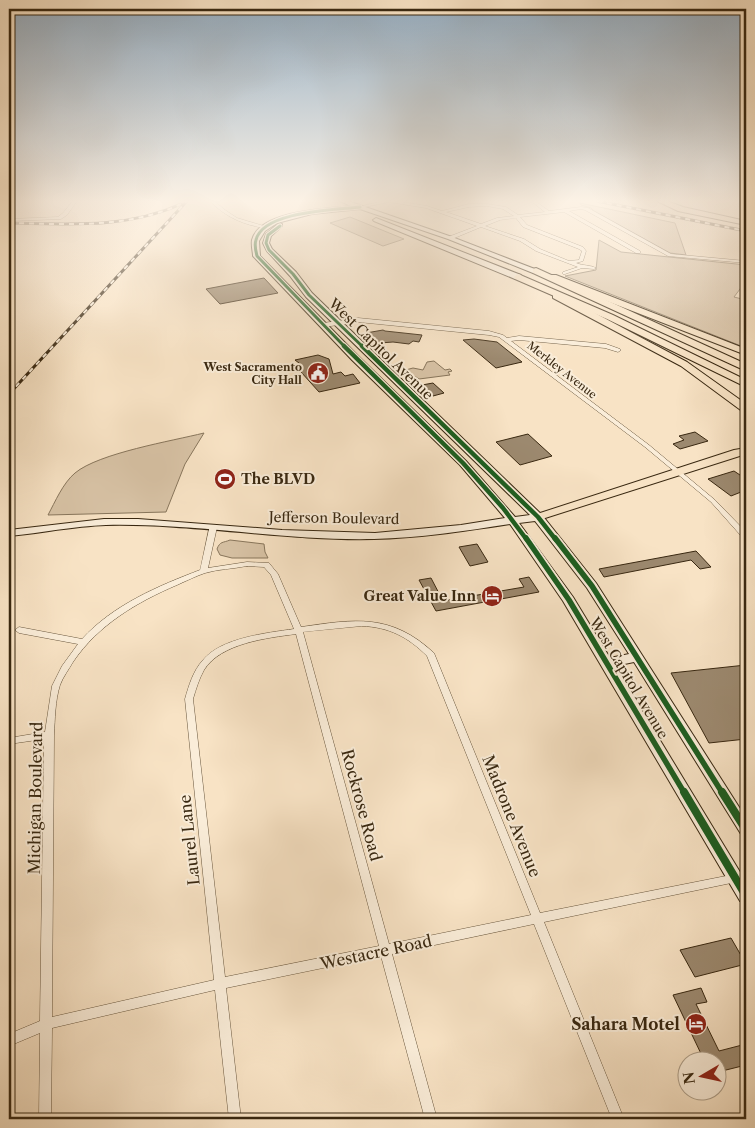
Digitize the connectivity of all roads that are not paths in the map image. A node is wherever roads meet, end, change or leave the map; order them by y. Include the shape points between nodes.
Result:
1 (257, 254) edge
2 (273, 254) edge
3 (460, 254) edge
4 (491, 254) edge
5 (548, 254) edge
6 (584, 254) edge
7 (668, 254) edge
8 (746, 262) edge
9 (582, 264) junction
10 (594, 268) dead end
11 (536, 271) junction
12 (566, 272) dead end
13 (518, 277) junction
14 (338, 322) junction
15 (324, 324) junction
16 (669, 331) joint
17 (507, 340) junction
18 (618, 350) dead end
19 (746, 352) edge
20 (746, 368) edge
21 (746, 384) edge
22 (384, 386) junction
23 (408, 392) junction
24 (746, 409) edge
25 (422, 422) junction
26 (452, 435) junction
27 (743, 449) edge
28 (678, 472) junction
29 (538, 517) junction
30 (512, 520) junction
31 (213, 527) junction
32 (9, 533) edge
33 (746, 536) edge
34 (204, 571) junction
35 (20, 630) dead end
36 (300, 631) junction
37 (83, 642) junction
38 (638, 657) junction
39 (607, 663) junction
40 (49, 735) junction
41 (9, 741) edge
42 (746, 830) edge
43 (741, 877) edge
44 (746, 896) edge
45 (537, 918) junction
46 (386, 950) junction
47 (219, 984) junction
48 (47, 1024) junction
49 (9, 1040) edge
50 (45, 1119) edge
51 (235, 1119) edge
52 (431, 1119) edge
53 (618, 1119) edge

1 - 15 main road, West Capitol Avenue
2 - 14 main road, West Capitol Avenue
3 - 13 main road
4 - 11 main road
5 - 9 street
6 - 9 street
7 - 8 street
9 - 10 street
9 - 12 street
11 - 16 highway
11 - 19 main road
13 - 21 highway via 610,317
13 - 24 main road via 684,364
14 - 15 street, Merkley Avenue
14 - 17 street, Merkley Avenue via 358,320 481,332
14 - 23 main road, West Capitol Avenue
15 - 22 main road, West Capitol Avenue
16 - 20 highway
17 - 18 street via 519,338 606,346
17 - 28 street, Merkley Avenue
22 - 23 main road via 392,385
22 - 25 main road, West Capitol Avenue
23 - 26 main road, West Capitol Avenue
25 - 26 main road via 429,422
25 - 30 main road, West Capitol Avenue
26 - 29 main road, West Capitol Avenue
27 - 28 main road, Jefferson Boulevard
28 - 29 main road, Jefferson Boulevard
28 - 33 street, Merkley Avenue via 713,501
29 - 30 main road, Jefferson Boulevard
29 - 38 main road, West Capitol Avenue via 590,583
30 - 31 main road, Jefferson Boulevard via 375,536 310,535
30 - 39 main road, West Capitol Avenue via 554,576
31 - 32 main road, Jefferson Boulevard via 104,522
31 - 34 street
34 - 36 street, Rockrose Road via 247,564 266,565 274,574
34 - 37 street, Michigan Boulevard via 142,598 110,618
35 - 37 street
36 - 45 street, Madrone Avenue via 345,624 374,624 408,635 431,655
36 - 46 street, Rockrose Road
36 - 47 street, Laurel Lane via 245,642 216,652 198,671 189,699
37 - 40 street, Michigan Boulevard via 56,685
38 - 39 main road
38 - 42 main road, West Capitol Avenue
39 - 43 main road, West Capitol Avenue
40 - 41 street
40 - 48 street, Michigan Boulevard
43 - 44 main road, West Capitol Avenue
43 - 45 street, Westacre Road
45 - 46 street, Westacre Road
45 - 53 street, Madrone Avenue
46 - 47 street, Westacre Road
46 - 52 street, Rockrose Road
47 - 48 street, Westacre Road
47 - 51 street, Laurel Lane
48 - 49 street, Westacre Road
48 - 50 street, Michigan Boulevard

